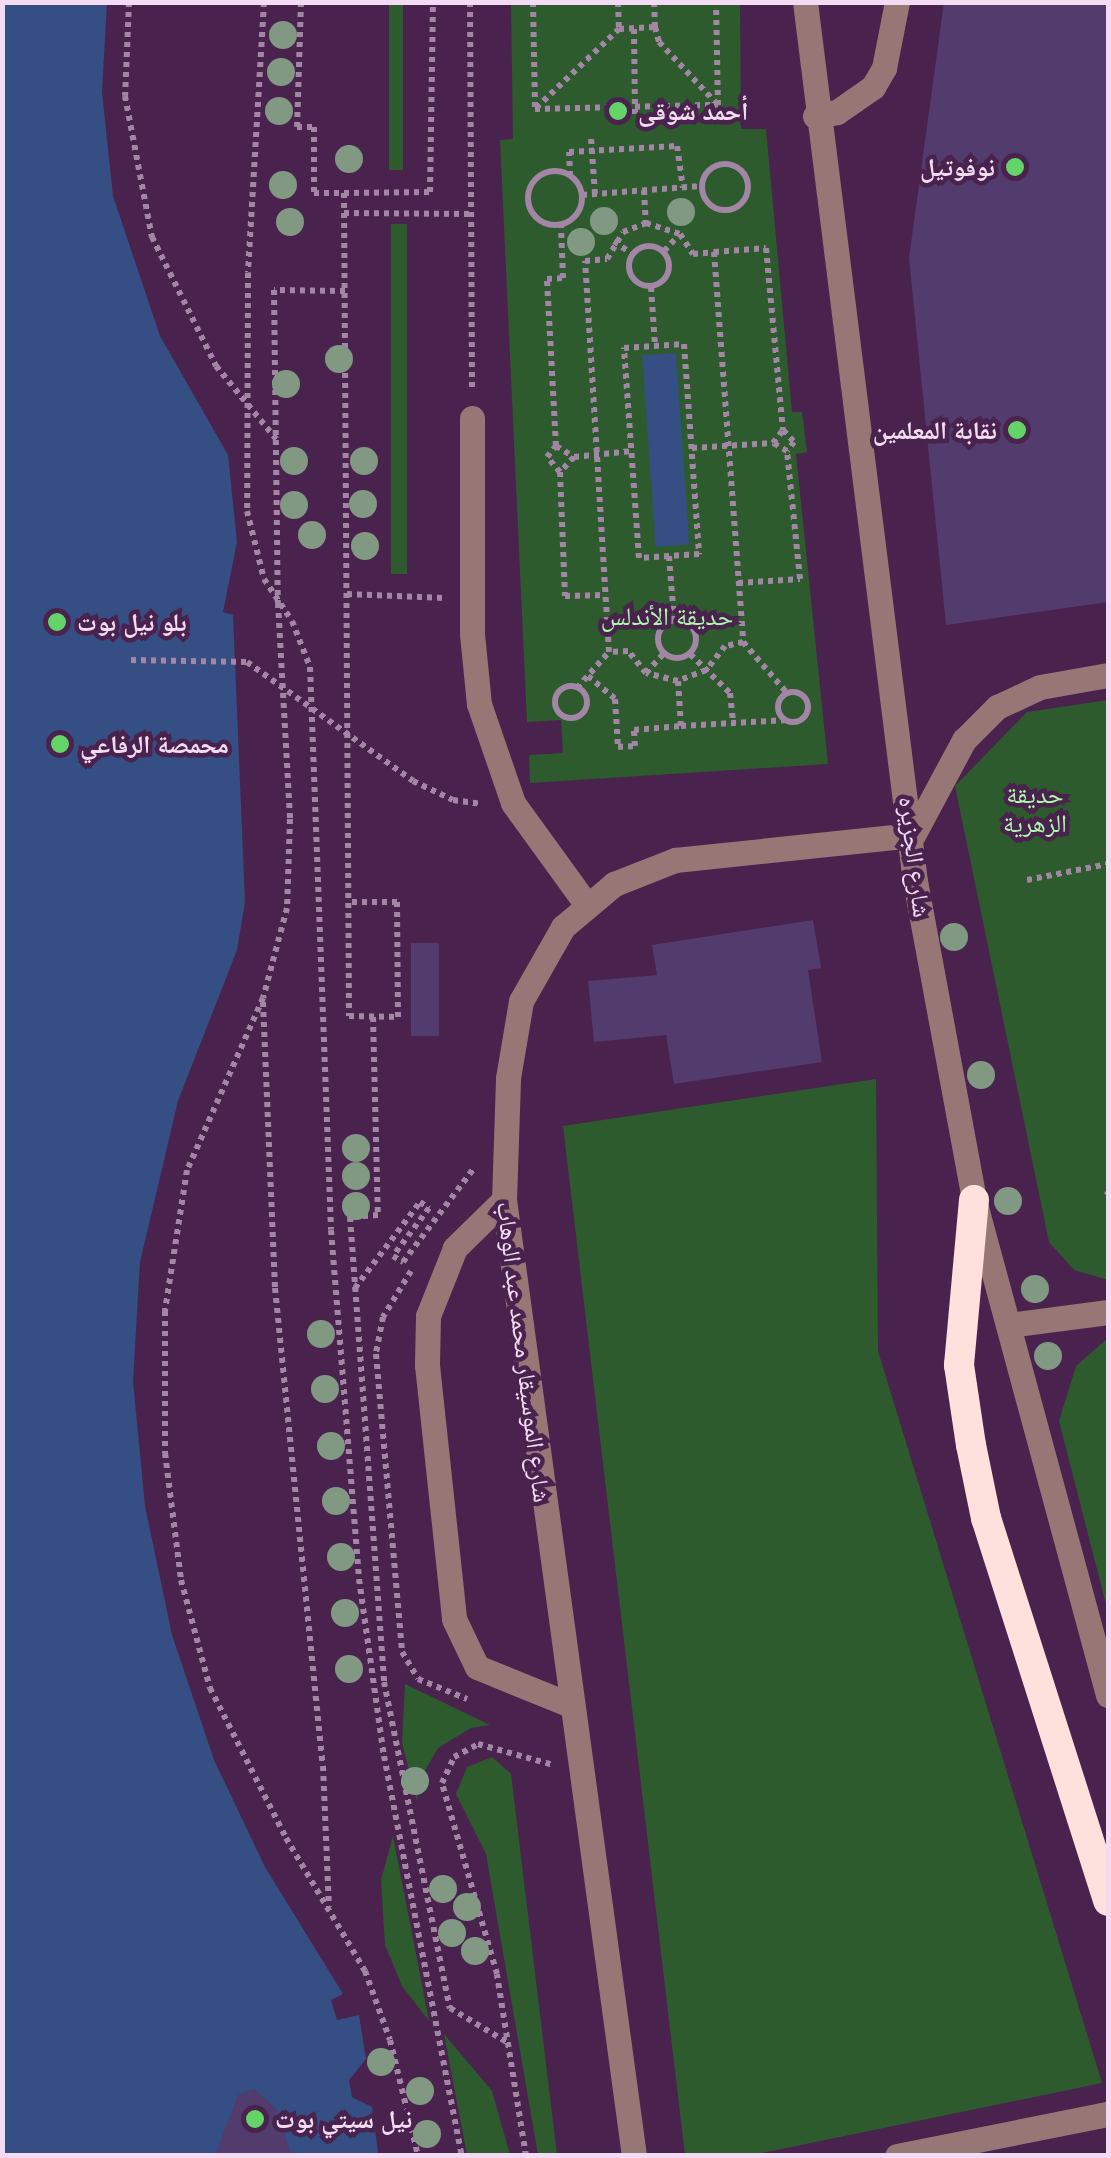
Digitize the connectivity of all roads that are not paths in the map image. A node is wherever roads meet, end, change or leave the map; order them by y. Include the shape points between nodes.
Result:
1 (805, 2) edge
2 (898, 2) edge
3 (816, 116) junction
4 (472, 418) road end
5 (1108, 675) edge
6 (912, 835) junction
7 (586, 904) junction
8 (504, 1200) junction
9 (974, 1200) junction
10 (1108, 1312) edge
11 (1008, 1325) junction
12 (1108, 1695) edge
13 (568, 1704) junction
14 (1108, 1900) edge
15 (1108, 2114) edge
16 (634, 2156) edge
17 (897, 2156) edge

1 - 3 street, شارع الجزيره
2 - 3 street via 884,68 873,87 837,112
3 - 6 street, شارع الجزيره
4 - 7 street via 474,669 487,738 512,803
5 - 6 street via 1040,686 997,707 964,740
6 - 7 street, شارع الموسيقار محمد عبد الوهاب via 675,860 614,884
6 - 9 street, شارع الجزيره
7 - 8 street, شارع الموسيقار محمد عبد الوهاب via 546,950 521,1001 503,1132
8 - 13 street, شارع الموسيقار محمد عبد الوهاب
8 - 13 street via 455,1248 428,1316 427,1365 454,1619 477,1667
9 - 11 street, شارع الجزيره
9 - 14 highway via 959,1366 971,1445 986,1518
10 - 11 street
11 - 12 street, شارع الجزيره
13 - 16 street, شارع الموسيقار محمد عبد الوهاب
15 - 17 street

